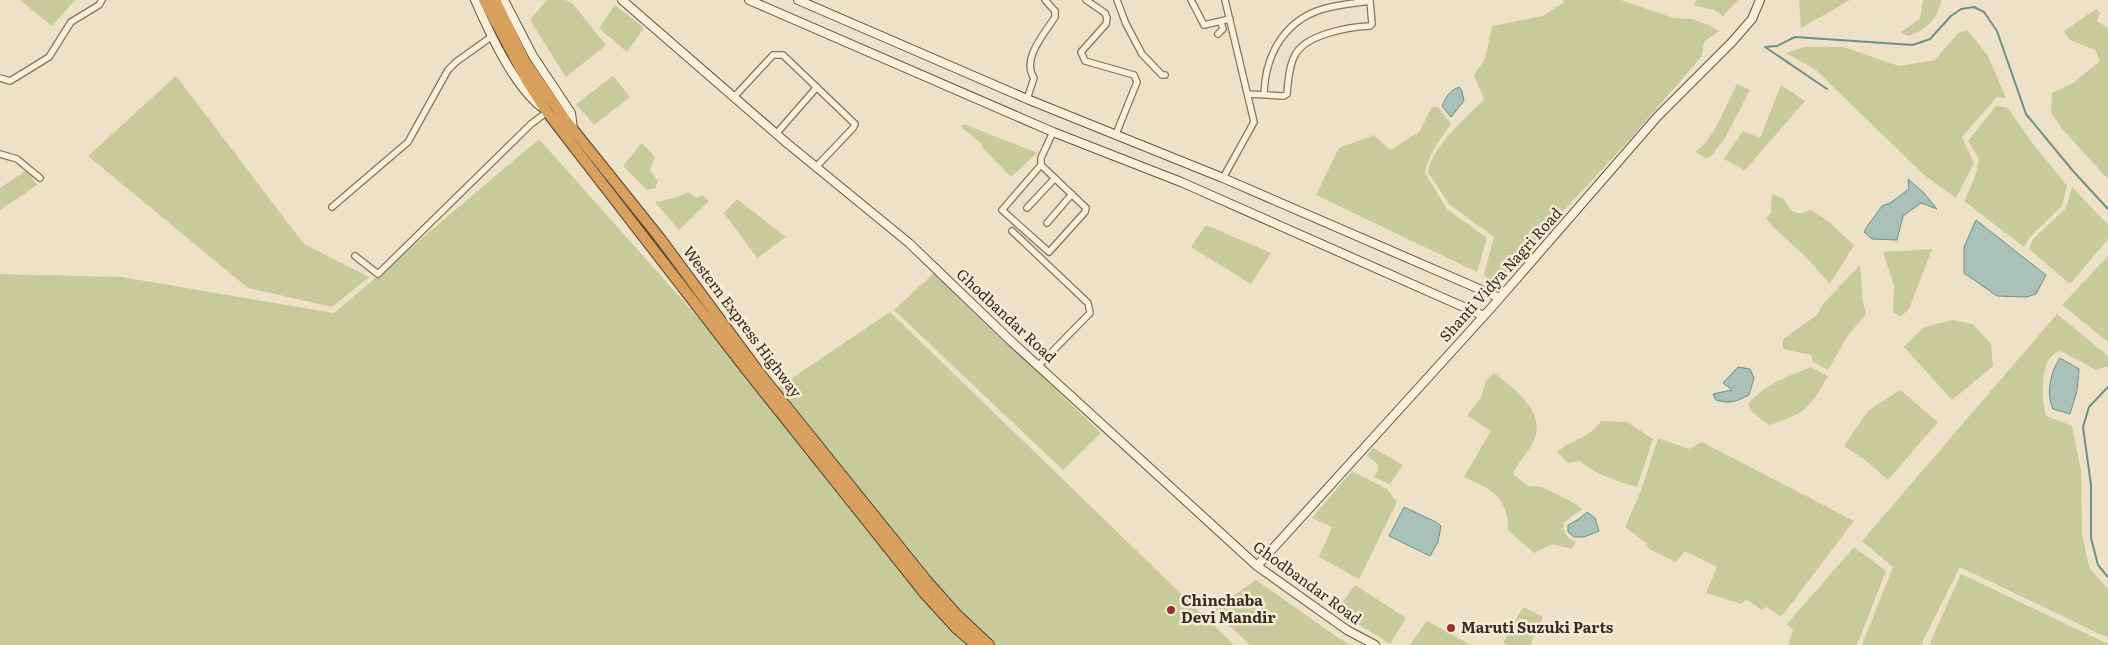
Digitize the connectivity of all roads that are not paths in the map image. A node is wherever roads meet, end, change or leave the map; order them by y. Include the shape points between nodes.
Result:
1 (102, 0) edge
2 (475, 0) edge
3 (484, 0) edge
4 (494, 0) edge
5 (504, 0) edge
6 (622, 0) edge
7 (748, 0) edge
8 (798, 0) edge
9 (1045, 0) edge
10 (1086, 0) edge
11 (1117, 0) edge
12 (1191, 0) edge
13 (1225, 0) edge
14 (1760, 0) edge
15 (1230, 19) junction
16 (1221, 22) junction
17 (1218, 34) dead end
18 (491, 37) junction
19 (1165, 75) dead end
20 (0, 78) edge
21 (817, 86) junction
22 (1248, 94) junction
23 (1264, 95) junction
24 (734, 97) junction
25 (1027, 99) junction
26 (547, 112) junction
27 (573, 131) junction
28 (1053, 132) junction
29 (776, 134) junction
30 (1116, 134) junction
31 (0, 154) edge
32 (587, 156) junction
33 (1041, 165) junction
34 (816, 167) junction
35 (40, 178) dead end
36 (1055, 178) junction
37 (1224, 178) junction
38 (1072, 194) junction
39 (332, 206) dead end
40 (1027, 208) dead end
41 (1047, 223) dead end
42 (1012, 231) dead end
43 (355, 256) dead end
44 (1500, 298) junction
45 (1484, 316) junction
46 (1038, 366) junction
47 (1257, 566) junction
48 (976, 645) edge
49 (989, 645) edge
50 (1375, 645) edge

1 - 20 street via 71,22 49,57 10,81
2 - 18 street
3 - 26 highway, Western Express Highway
4 - 27 highway, Western Express Highway via 524,60
5 - 27 street via 533,56 571,113
6 - 24 street, Ghodbandar Road
7 - 28 street
8 - 25 street
9 - 25 street via 1055,17 1030,60 1034,78
10 - 30 street via 1107,18 1106,24 1082,52 1084,61 1137,78
11 - 19 street via 1142,54
12 - 16 street via 1204,25
13 - 15 street
14 - 44 street, Shanti Vidya Nagri Road via 1752,19 1732,42 1658,116
15 - 16 street
15 - 22 street
16 - 17 street via 1223,29
18 - 26 street via 531,100
18 - 39 street via 448,70 402,150
21 - 24 street via 783,55 773,55
21 - 29 street
21 - 34 street via 855,124
22 - 23 street
22 - 37 street via 1254,122
23 - 23 street via 1287,94 1295,54 1308,44 1325,33 1370,26 1370,1 1330,7 1294,25 1274,49
24 - 29 street, Ghodbandar Road
25 - 30 street
26 - 32 highway, Western Express Highway
26 - 43 street via 378,274
27 - 32 highway, Western Express Highway
28 - 33 street
28 - 45 street via 1181,182
29 - 34 street, Ghodbandar Road
30 - 37 street
31 - 35 street via 16,159
32 - 48 highway, Western Express Highway via 745,368 919,587
32 - 49 highway, Western Express Highway via 659,237 761,375 926,580
33 - 36 street
33 - 38 street via 1002,210 1046,252 1051,251 1085,212 1086,208
34 - 46 street, Ghodbandar Road via 909,243
36 - 38 street
36 - 40 street
37 - 44 street
38 - 41 street
42 - 46 street via 1088,303 1090,314
44 - 45 street, Shanti Vidya Nagri Road
45 - 47 street, Shanti Vidya Nagri Road
46 - 47 street, Ghodbandar Road
47 - 50 street, Ghodbandar Road via 1347,630

